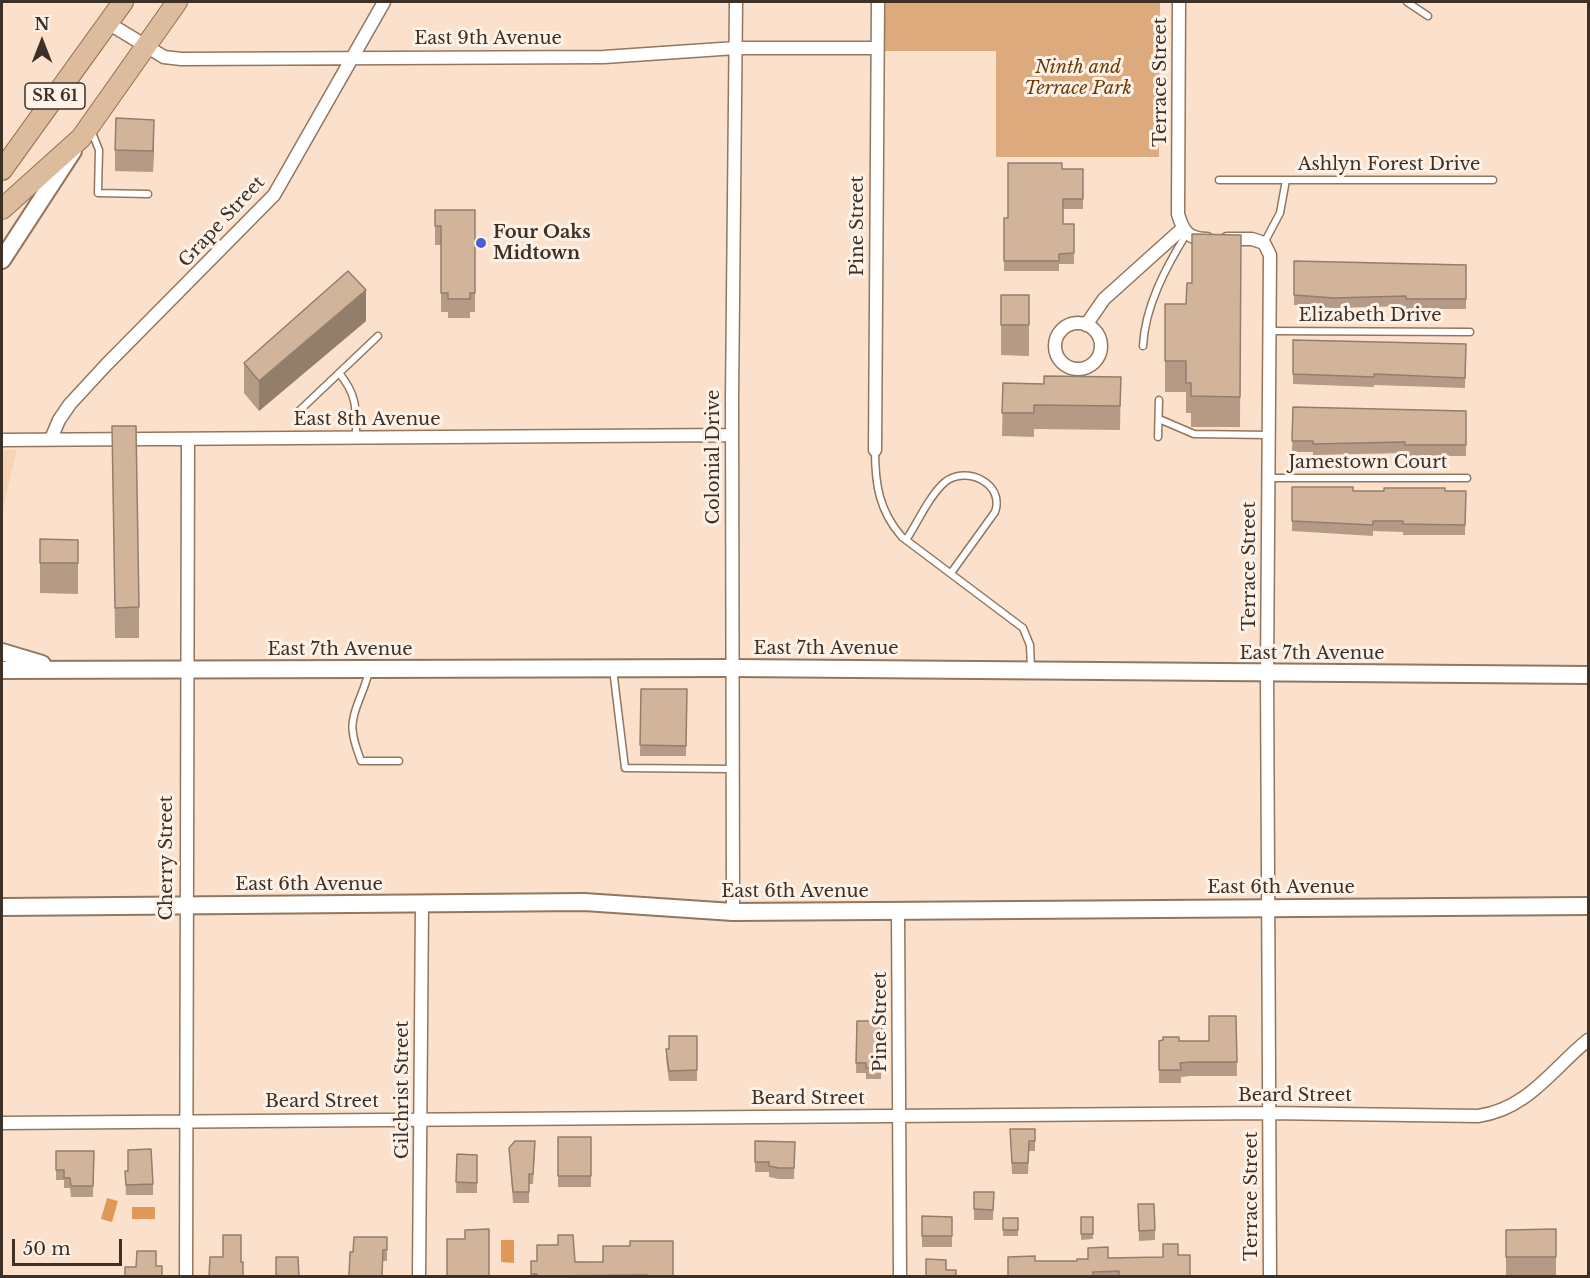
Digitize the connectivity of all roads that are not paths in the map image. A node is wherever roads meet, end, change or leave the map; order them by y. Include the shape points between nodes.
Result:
1 (123, 2) edge
2 (177, 2) edge
3 (384, 2) edge
4 (736, 2) edge
5 (878, 2) edge
6 (1179, 2) edge
7 (1407, 2) edge
8 (1428, 16) dead end
9 (108, 23) junction
10 (146, 46) junction
11 (735, 48) junction
12 (877, 48) junction
13 (351, 58) junction
14 (85, 132) junction
15 (2, 170) edge
16 (1219, 180) dead end
17 (1286, 180) junction
18 (1493, 180) dead end
19 (148, 194) dead end
20 (2, 208) edge
21 (1185, 231) junction
22 (1264, 243) junction
23 (2, 260) edge
24 (1086, 325) dead end
25 (1269, 331) junction
26 (1470, 332) dead end
27 (378, 336) dead end
28 (1143, 346) dead end
29 (339, 373) junction
30 (1160, 400) dead end
31 (298, 411) dead end
32 (1159, 419) junction
33 (732, 435) junction
34 (1269, 435) junction
35 (1158, 437) dead end
36 (356, 438) junction
37 (51, 439) junction
38 (188, 439) junction
39 (2, 440) edge
40 (875, 450) joint
41 (1268, 478) junction
42 (1467, 478) dead end
43 (906, 540) junction
44 (951, 573) junction
45 (2, 652) edge
46 (63, 668) junction
47 (613, 668) junction
48 (733, 668) junction
49 (370, 669) junction
50 (2, 670) edge
51 (186, 670) junction
52 (1031, 670) junction
53 (1267, 673) junction
54 (1588, 675) edge
55 (399, 761) dead end
56 (733, 769) junction
57 (422, 904) junction
58 (185, 905) junction
59 (1268, 906) junction
60 (1588, 906) edge
61 (2, 907) edge
62 (898, 911) junction
63 (733, 912) junction
64 (1588, 1040) edge
65 (1269, 1113) junction
66 (899, 1116) junction
67 (421, 1120) junction
68 (186, 1121) junction
69 (2, 1123) edge
70 (186, 1276) edge
71 (419, 1276) edge
72 (900, 1276) edge
73 (1270, 1276) edge

1 - 9 main road, SR 61
2 - 10 main road, SR 61
3 - 13 street, Grape Street
4 - 11 street, Colonial Drive
5 - 12 street, Pine Street
6 - 21 street, Terrace Street via 1178,214
7 - 8 lane
9 - 10 street, East 9th Avenue
9 - 15 main road, SR 61
10 - 13 street, East 9th Avenue via 164,57 181,59
10 - 14 main road, SR 61
11 - 12 street, East 9th Avenue
11 - 13 street, East 9th Avenue via 604,57
11 - 33 street, Colonial Drive
12 - 40 street, Pine Street
13 - 37 street, Grape Street via 274,195 70,404
14 - 19 lane via 99,150 98,194
14 - 20 main road, SR 61
14 - 23 street
16 - 17 lane, Ashlyn Forest Drive
17 - 18 lane, Ashlyn Forest Drive
17 - 22 lane, Ashlyn Forest Drive via 1280,213
21 - 22 street via 1196,239 1252,239
21 - 24 street via 1104,299
21 - 28 lane via 1144,322
22 - 25 street, Terrace Street via 1270,255
25 - 26 lane, Elizabeth Drive
25 - 34 street, Terrace Street
27 - 29 lane
29 - 31 lane
29 - 36 lane via 352,389
30 - 32 lane
32 - 34 lane via 1194,434
32 - 35 lane
33 - 36 street, East 8th Avenue
33 - 48 street, Colonial Drive
34 - 41 street, Terrace Street
36 - 38 street, East 8th Avenue
37 - 38 street, East 8th Avenue
37 - 39 street, East 8th Avenue
38 - 51 street, Cherry Street
40 - 43 lane via 879,498 890,523
41 - 42 lane, Jamestown Court
41 - 53 street, Terrace Street
43 - 44 lane
43 - 44 lane via 945,483 968,475 986,481 996,491 999,503
44 - 52 lane via 1023,628 1030,645
45 - 46 street, East 7th Avenue
46 - 50 street, East 7th Avenue
46 - 51 street, East 7th Avenue
47 - 48 street, East 7th Avenue
47 - 49 street, East 7th Avenue
47 - 56 lane via 625,768
48 - 52 street, East 7th Avenue
48 - 56 street, Colonial Drive
49 - 51 street, East 7th Avenue
49 - 55 lane via 353,720 352,732 361,761
51 - 58 street, Cherry Street
52 - 53 street, East 7th Avenue
53 - 54 street, East 7th Avenue
53 - 59 street, Terrace Street
56 - 63 street, Colonial Drive
57 - 58 street, East 6th Avenue
57 - 63 street, East 6th Avenue via 584,902
57 - 67 street, Gilchrist Street
58 - 61 street, East 6th Avenue
58 - 68 street, Cherry Street
59 - 60 street, East 6th Avenue
59 - 62 street, East 6th Avenue
59 - 65 street, Terrace Street
62 - 63 street, East 6th Avenue
62 - 66 street, Pine Street
64 - 65 street, Beard Street via 1533,1093 1492,1114
65 - 66 street, Beard Street
65 - 73 street, Terrace Street
66 - 67 street, Beard Street
66 - 72 street, Pine Street
67 - 68 street, Beard Street
67 - 71 street, Gilchrist Street
68 - 69 street, Beard Street
68 - 70 street, Cherry Street

